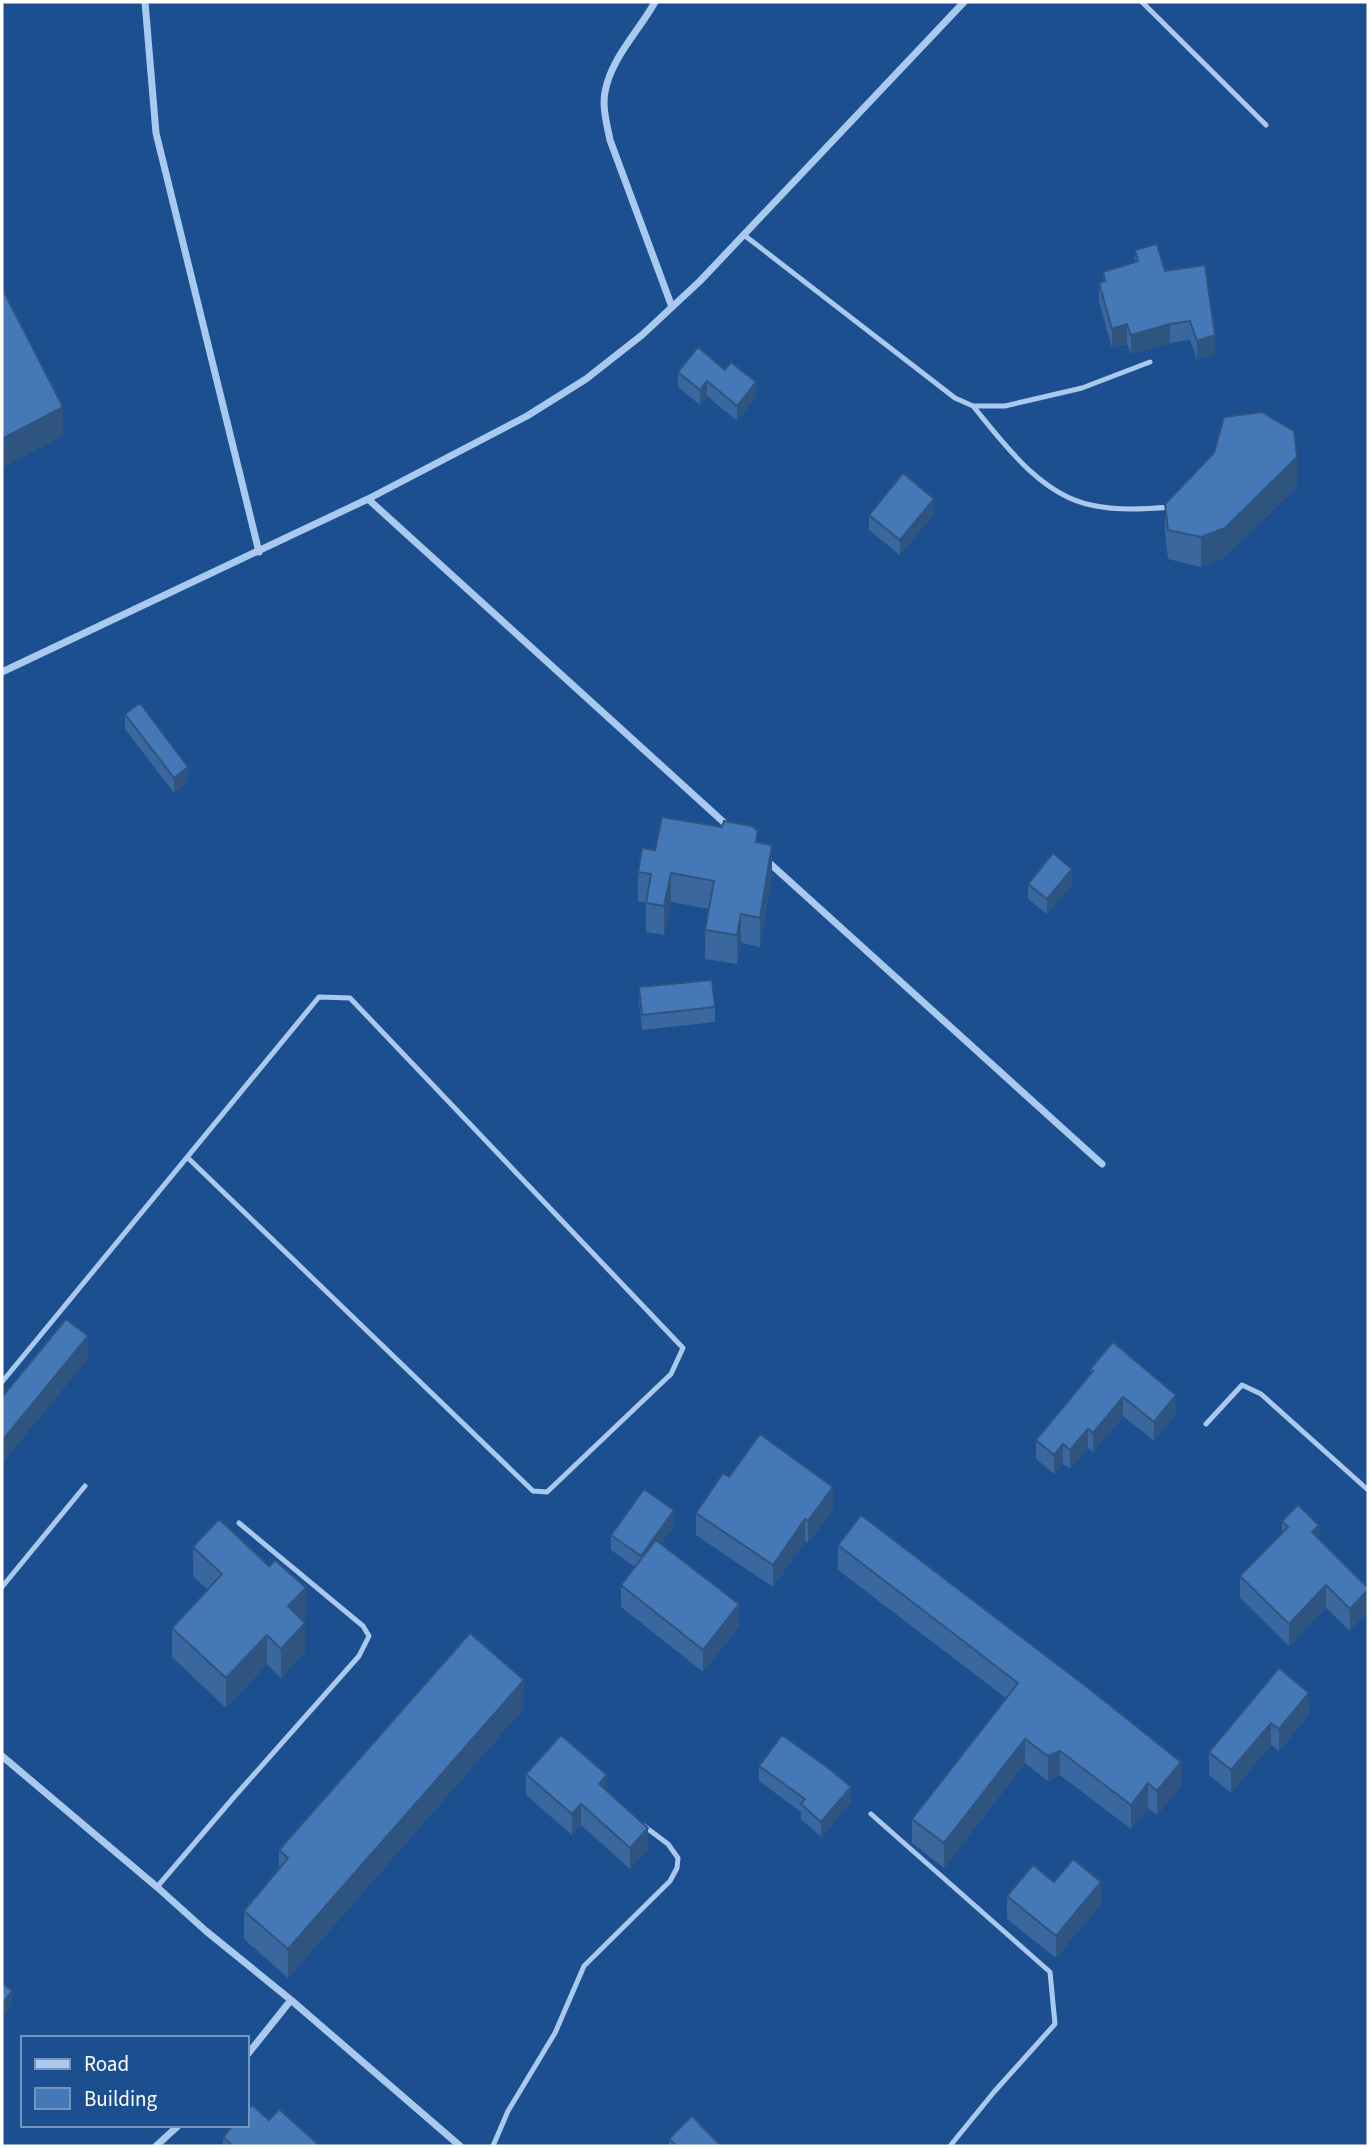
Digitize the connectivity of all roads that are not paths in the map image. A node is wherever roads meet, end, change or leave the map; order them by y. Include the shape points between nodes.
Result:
1 (145, 2) edge
2 (655, 2) edge
3 (964, 2) edge
4 (1142, 2) edge
5 (1266, 125) dead end
6 (744, 235) junction
7 (671, 307) junction
8 (1150, 362) dead end
9 (973, 406) junction
10 (368, 499) junction
11 (1174, 507) edge
12 (259, 552) junction
13 (2, 672) edge
14 (740, 836) edge
15 (761, 855) edge
16 (187, 1157) junction
17 (1102, 1164) dead end
18 (2, 1382) edge
19 (1206, 1424) dead end
20 (85, 1486) dead end
21 (1368, 1490) edge
22 (239, 1523) dead end
23 (2, 1587) edge
24 (2, 1756) edge
25 (871, 1814) dead end
26 (637, 1822) edge
27 (157, 1886) junction
28 (291, 2000) junction
29 (248, 2054) edge
30 (177, 2127) edge
31 (156, 2146) edge
32 (460, 2146) edge
33 (493, 2146) edge
34 (950, 2146) edge

1 - 12 street via 156,133
2 - 7 street via 614,67 605,92 605,112 610,140
3 - 6 street
4 - 5 lane
6 - 7 street
6 - 9 lane via 955,398
7 - 10 street via 586,379 539,409
8 - 9 lane via 1082,388 1004,406
9 - 11 lane via 1019,461 1056,491 1090,505 1135,510
10 - 12 street
10 - 14 street
12 - 13 street
15 - 17 street
16 - 16 lane via 319,997 350,998 684,1348 671,1374 586,1456 547,1492 533,1491
16 - 18 lane
19 - 21 lane via 1241,1385 1261,1394
20 - 23 lane
22 - 27 lane via 363,1626 369,1636 359,1656
24 - 27 street
25 - 34 lane via 1050,1972 1055,2024
26 - 33 lane via 668,1844 678,1858 677,1868 670,1881 584,1966 555,2033 508,2111
27 - 28 street
28 - 29 street
28 - 32 street
30 - 31 street

